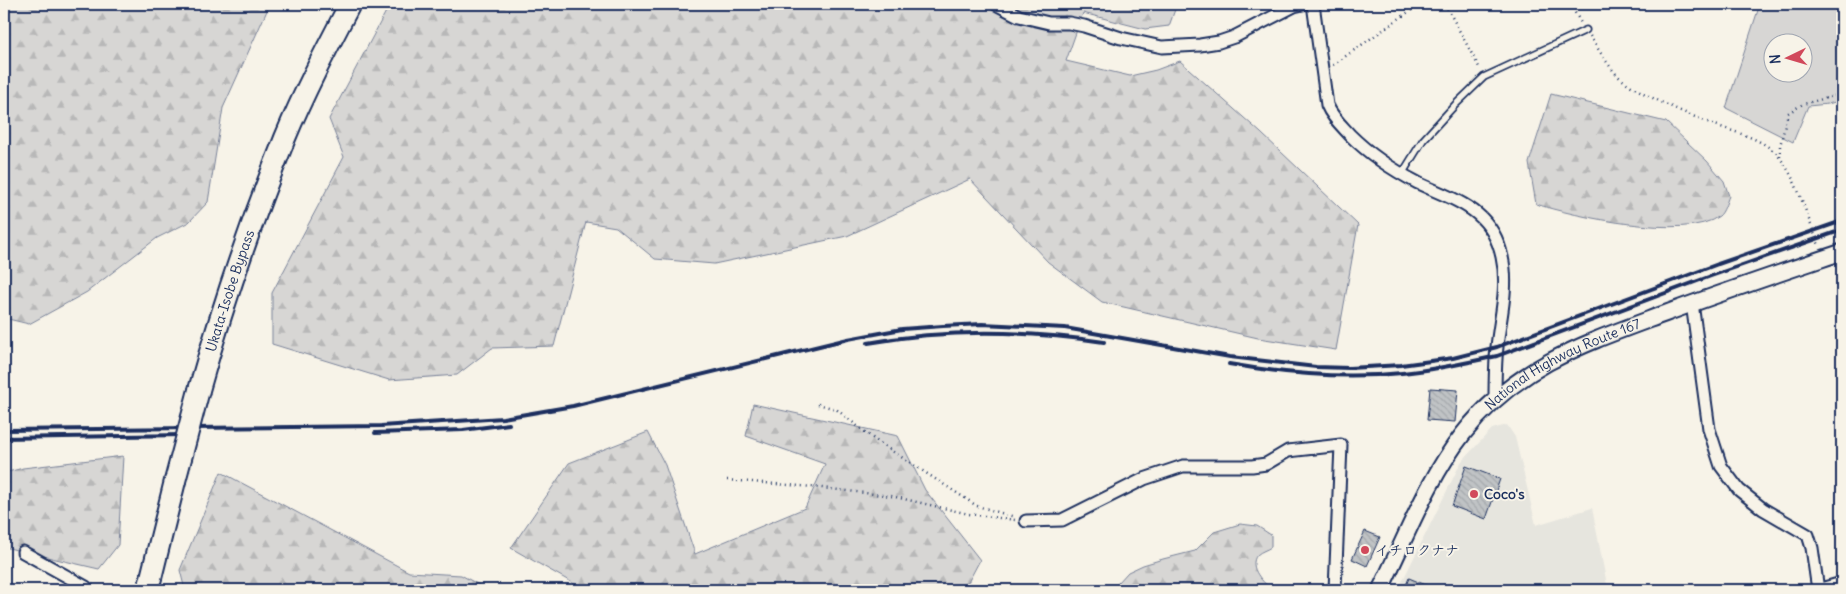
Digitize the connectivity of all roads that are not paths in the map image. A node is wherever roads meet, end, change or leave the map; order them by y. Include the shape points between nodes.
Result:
1 (350, 4) edge
2 (996, 4) edge
3 (1303, 4) edge
4 (1313, 4) edge
5 (1586, 30) road end
6 (1402, 174) junction
7 (1838, 253) edge
8 (1692, 303) junction
9 (1494, 400) junction
10 (1026, 521) road end
11 (23, 552) dead end
12 (1842, 583) edge
13 (87, 590) edge
14 (148, 590) edge
15 (1335, 590) edge
16 (1380, 590) edge
17 (1817, 590) edge

1 - 14 highway, Ukata-Isobe Bypass, bridge via 286,136 252,225 199,390
2 - 3 street via 1019,16 1084,26 1162,47 1219,42
4 - 6 street via 1327,105 1333,117 1378,160
5 - 6 lane via 1484,78 1424,140
6 - 9 street via 1475,211 1499,246 1504,285
7 - 8 street, National Highway Route 167
8 - 9 street, National Highway Route 167 via 1562,354 1538,367
8 - 17 street via 1709,429 1721,466 1739,490 1763,509 1808,535
9 - 16 street, National Highway Route 167 via 1442,464
10 - 15 street via 1062,520 1144,479 1183,466 1252,466 1266,464 1288,451 1341,445
11 - 13 street
12 - 17 street

